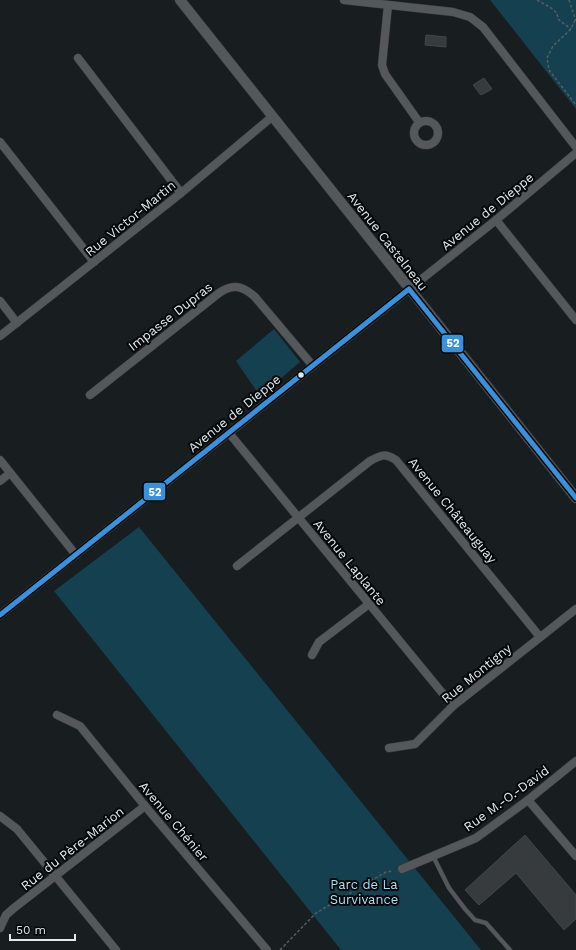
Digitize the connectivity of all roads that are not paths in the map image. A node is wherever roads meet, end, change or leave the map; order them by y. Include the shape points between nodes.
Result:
1 (180, 0) edge
2 (344, 0) edge
3 (388, 5) junction
4 (78, 58) dead end
5 (273, 116) junction
6 (419, 122) dead end
7 (0, 142) edge
8 (576, 147) edge
9 (576, 153) edge
10 (181, 193) junction
11 (496, 220) junction
12 (94, 262) junction
13 (409, 289) junction
14 (0, 302) edge
15 (576, 320) edge
16 (17, 323) junction
17 (0, 336) edge
18 (313, 366) junction
19 (90, 395) dead end
20 (229, 433) junction
21 (0, 460) edge
22 (10, 473) junction
23 (0, 481) edge
24 (576, 498) edge
25 (298, 517) junction
26 (76, 555) junction
27 (237, 566) dead end
28 (369, 604) junction
29 (576, 609) edge
30 (0, 615) edge
31 (540, 637) junction
32 (312, 655) dead end
33 (453, 706) junction
34 (57, 715) dead end
35 (389, 748) dead end
36 (576, 761) edge
37 (528, 800) junction
38 (145, 806) junction
39 (0, 816) edge
40 (433, 856) junction
41 (576, 856) edge
42 (402, 869) road end
43 (56, 876) junction
44 (0, 928) edge
45 (116, 950) edge
46 (267, 950) edge
47 (510, 950) edge

1 - 5 street, Avenue Castelneau
2 - 3 street
3 - 6 street via 382,65 385,74
3 - 8 street via 453,12 470,17 483,27
4 - 10 street
5 - 10 street, Rue Victor-Martin
5 - 13 street, Avenue Castelneau
7 - 12 street
9 - 11 street, Avenue de Dieppe
10 - 12 street, Rue Victor-Martin
11 - 13 street, Avenue de Dieppe
11 - 15 street
12 - 16 street, Rue Victor-Martin
13 - 18 street, Avenue de Dieppe
13 - 24 street, Avenue Castelneau
14 - 16 street
16 - 17 street, Rue Victor-Martin
18 - 19 street, Impasse Dupras via 246,288 225,288
18 - 20 street, Avenue de Dieppe
20 - 25 street, Avenue Laplante
20 - 26 street, Avenue de Dieppe
21 - 22 street
22 - 23 street
22 - 26 street
25 - 27 street, Avenue Châteauguay
25 - 28 street, Avenue Laplante
25 - 31 street, Avenue Châteauguay via 370,461 389,455 396,460
26 - 30 street, Avenue de Dieppe
28 - 32 street via 319,642
28 - 33 street, Avenue Laplante
29 - 31 street, Rue Montigny
31 - 33 street, Rue Montigny
33 - 35 street, Rue Montigny via 415,744
34 - 38 street, Avenue Chénier via 80,726
36 - 37 street, Rue M.-O.-David
37 - 40 street, Rue M.-O.-David via 476,838
37 - 41 street
38 - 43 street, Rue du Père-Marion
38 - 46 street, Avenue Chénier
39 - 43 street via 17,829
40 - 42 street, Rue M.-O.-David
40 - 47 lane via 449,888 465,909 475,920 486,923
43 - 44 street, Rue du Père-Marion via 6,915
43 - 45 street

